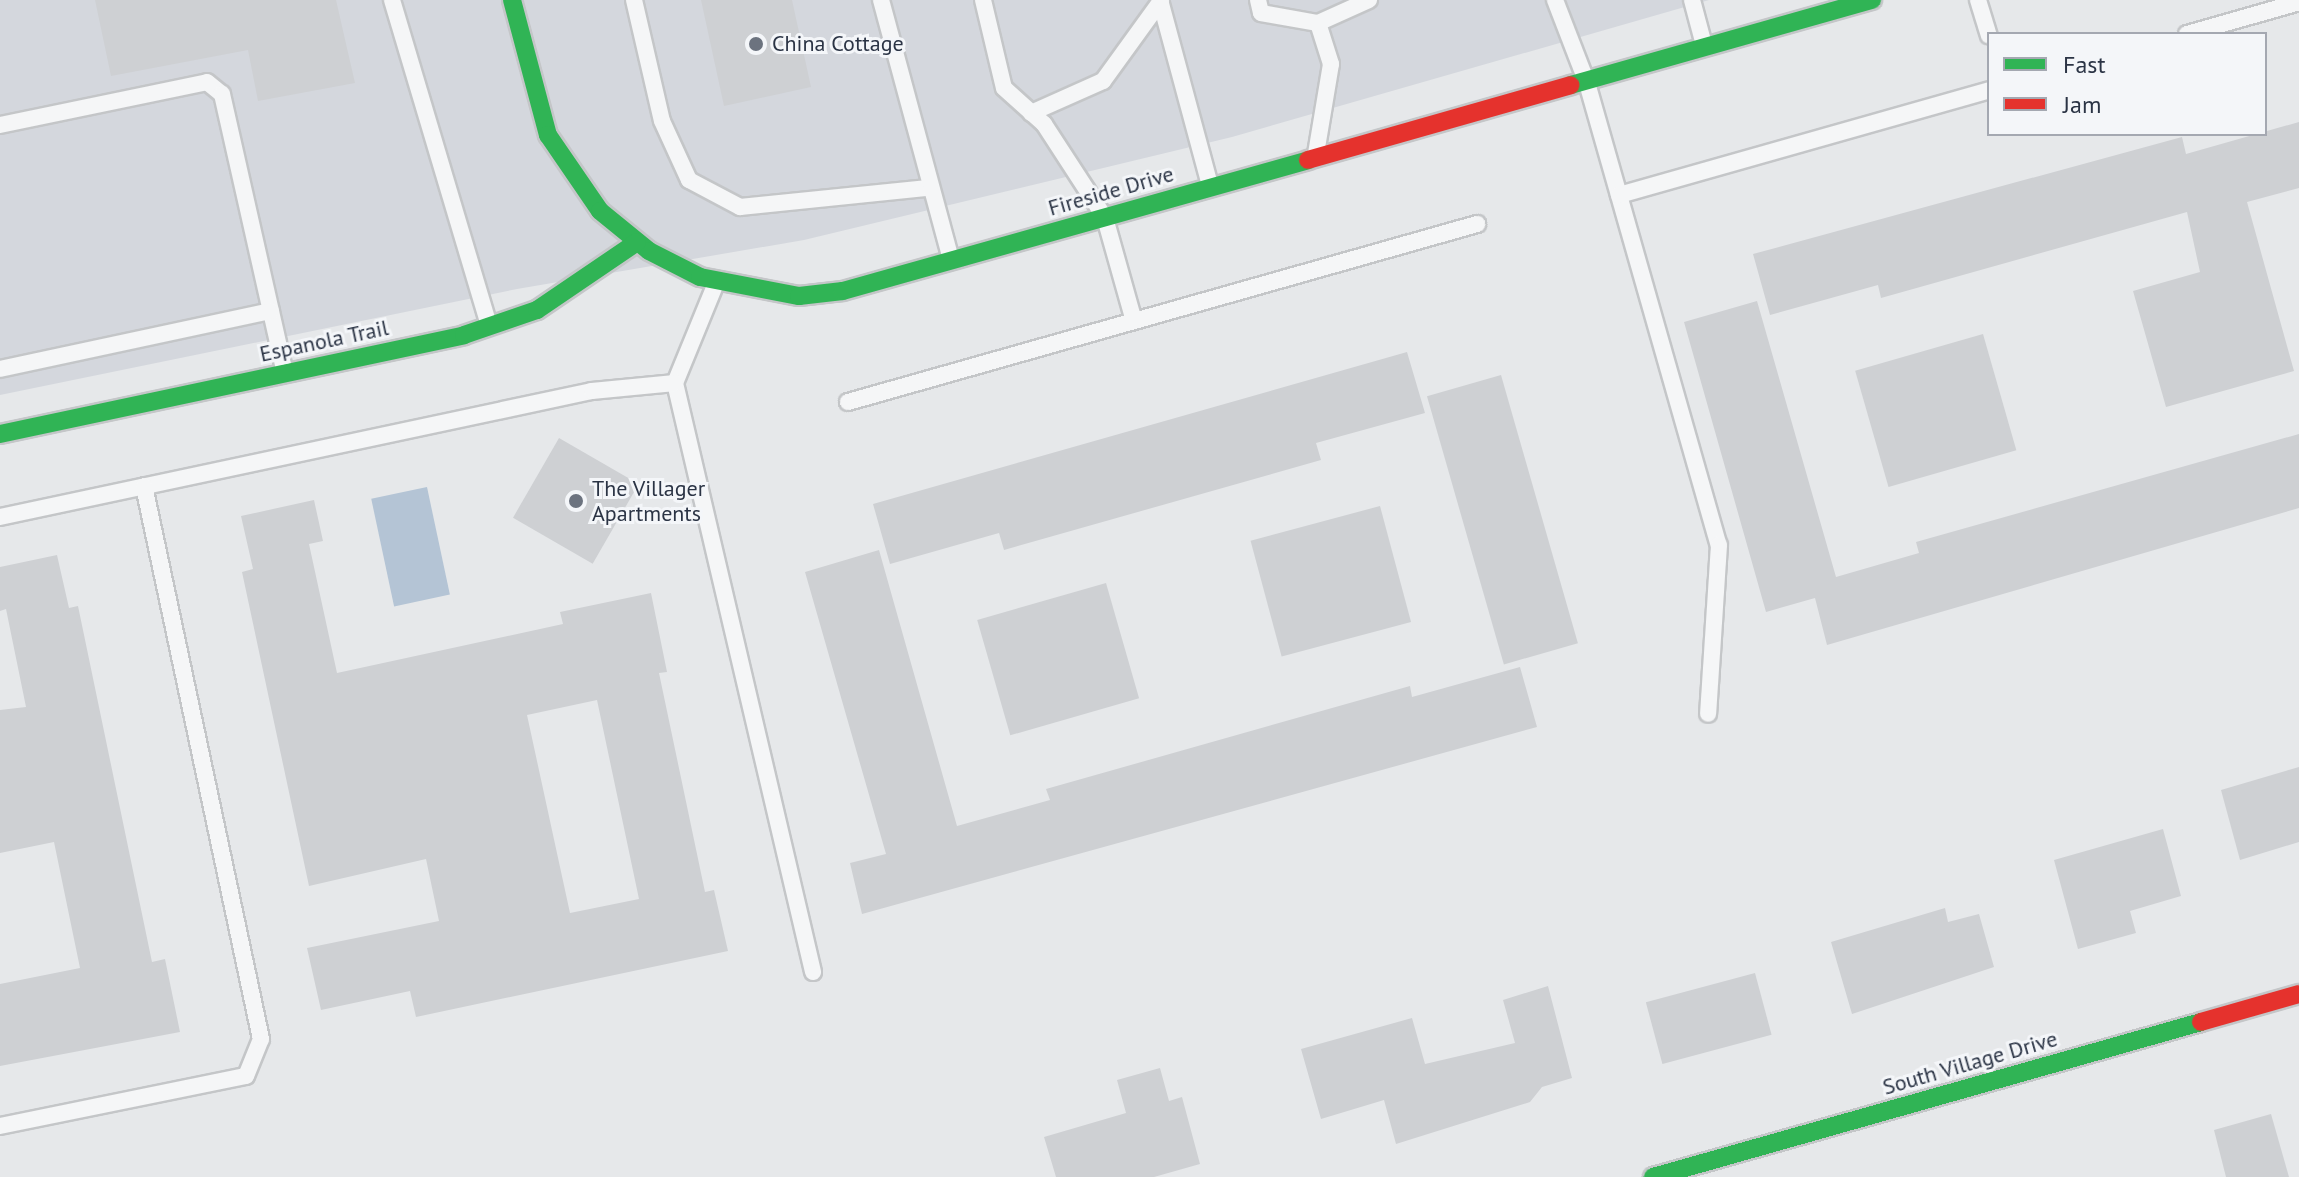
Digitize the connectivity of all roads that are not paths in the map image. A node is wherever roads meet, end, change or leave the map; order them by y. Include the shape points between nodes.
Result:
1 (392, 0) edge
2 (512, 0) edge
3 (634, 0) edge
4 (881, 0) edge
5 (983, 0) edge
6 (1160, 0) edge
7 (1258, 0) edge
8 (1369, 0) edge
9 (1555, 0) edge
10 (1692, 0) edge
11 (1872, 0) edge
12 (1978, 0) edge
13 (2299, 2) edge
14 (1318, 23) junction
15 (1988, 32) edge
16 (2194, 32) edge
17 (1705, 49) junction
18 (1587, 83) junction
19 (1987, 91) edge
20 (1031, 113) junction
21 (0, 125) edge
22 (1316, 157) junction
23 (1211, 187) junction
24 (928, 188) junction
25 (1619, 195) junction
26 (1105, 218) junction
27 (1477, 224) dead end
28 (637, 242) junction
29 (951, 261) junction
30 (717, 282) junction
31 (271, 311) junction
32 (1134, 321) junction
33 (490, 327) junction
34 (0, 369) edge
35 (284, 373) junction
36 (675, 383) junction
37 (848, 402) dead end
38 (0, 434) edge
39 (144, 486) junction
40 (0, 517) edge
41 (1708, 714) dead end
42 (813, 972) dead end
43 (2299, 994) edge
44 (0, 1126) edge
45 (1653, 1177) edge

1 - 33 lane
2 - 28 street, Fireside Drive via 548,135 600,211
3 - 24 lane via 662,121 689,180 740,207
4 - 24 lane
5 - 20 lane via 1004,88
6 - 20 lane via 1103,81
6 - 23 lane
7 - 14 lane via 1261,13
8 - 14 lane
9 - 18 lane
10 - 17 lane
11 - 17 street, Fireside Drive
12 - 15 lane
13 - 16 lane
14 - 22 lane via 1331,64
17 - 18 street, Fireside Drive
18 - 22 street, Fireside Drive
18 - 25 lane
19 - 25 lane
20 - 26 lane
21 - 31 lane via 207,82 222,94 237,134
22 - 23 street, Fireside Drive
23 - 26 street, Fireside Drive
24 - 29 lane
25 - 41 lane via 1719,545
26 - 29 street, Fireside Drive
26 - 32 lane
27 - 32 lane
28 - 30 street, Fireside Drive
28 - 33 street, Espanola Trail via 560,297
29 - 30 street, Fireside Drive via 799,296
30 - 36 lane
31 - 34 lane
31 - 35 lane
32 - 37 lane
33 - 35 street, Espanola Trail
35 - 38 street, Espanola Trail
36 - 39 lane via 592,391
36 - 42 lane
39 - 40 lane
39 - 44 lane via 261,1039 246,1076
43 - 45 street, South Village Drive

